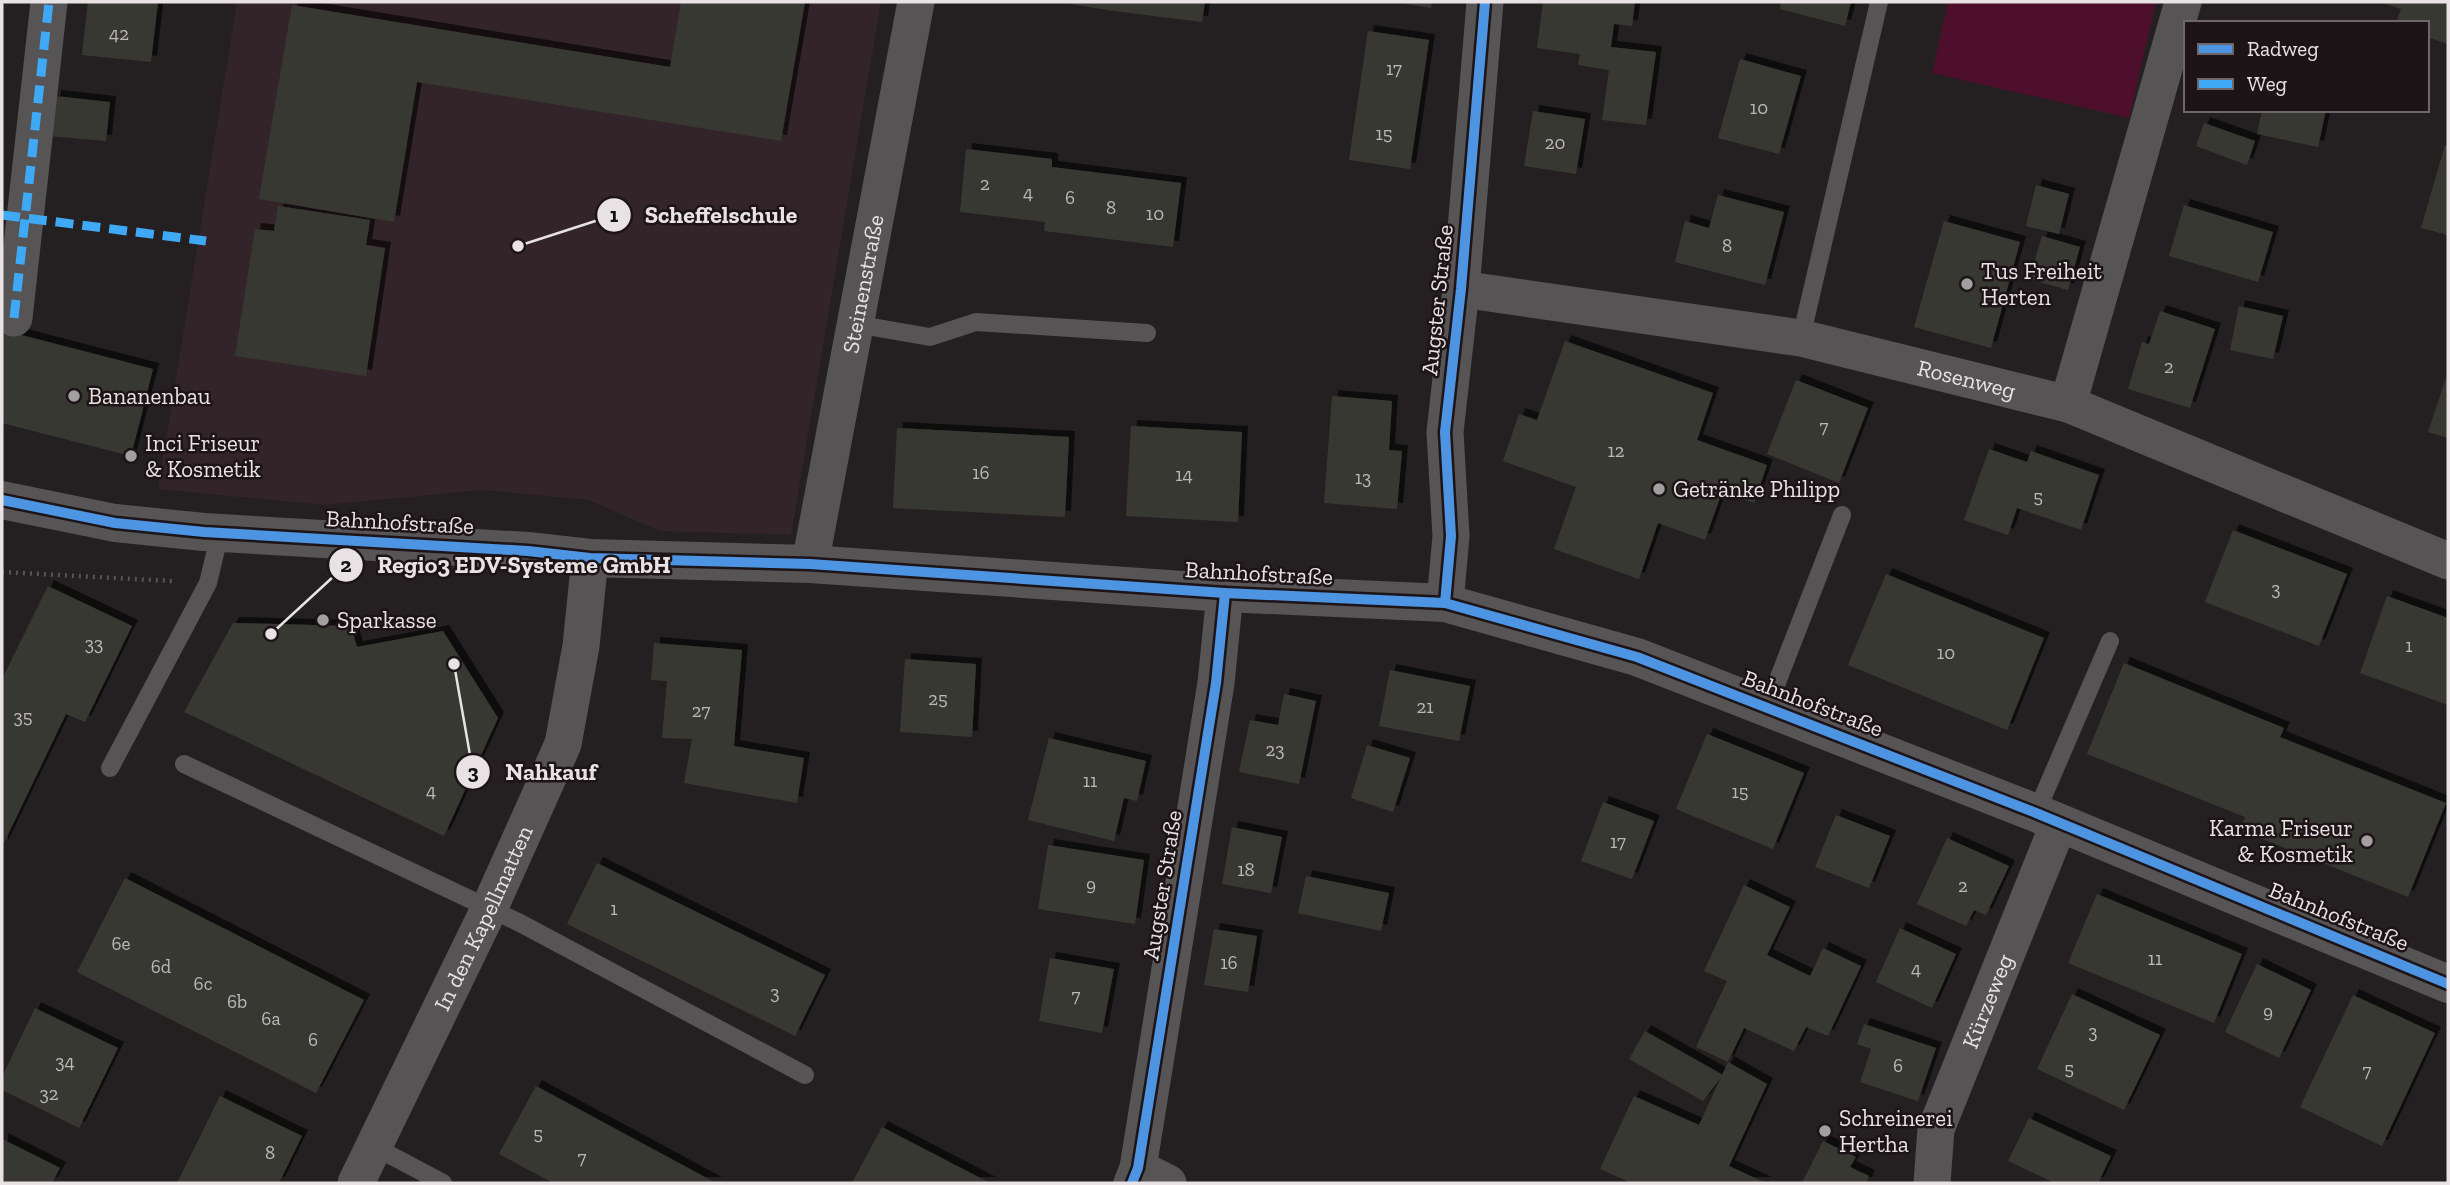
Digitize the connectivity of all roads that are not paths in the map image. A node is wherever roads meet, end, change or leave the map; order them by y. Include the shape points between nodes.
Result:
1 (49, 2) edge
2 (916, 2) edge
3 (1485, 2) edge
4 (1879, 2) edge
5 (2183, 2) edge
6 (1461, 289) junction
7 (14, 318) dead end
8 (855, 324) junction
9 (1147, 333) dead end
10 (1801, 338) junction
11 (2068, 404) junction
12 (2, 500) edge
13 (1842, 515) dead end
14 (220, 533) junction
15 (590, 558) junction
16 (2448, 561) edge
17 (810, 564) junction
18 (1225, 593) junction
19 (1445, 603) junction
20 (2110, 640) dead end
21 (1767, 708) junction
22 (184, 764) dead end
23 (110, 768) dead end
24 (2047, 818) junction
25 (489, 909) junction
26 (2448, 985) edge
27 (806, 1075) dead end
28 (374, 1147) junction
29 (1146, 1178) edge
30 (356, 1183) edge
31 (443, 1183) edge
32 (1932, 1183) edge

1 - 7 street
2 - 8 street, Steinenstraße
3 - 6 street, Augster Straße
4 - 10 lane
5 - 11 street
6 - 10 street, Rosenweg
6 - 19 street, Augster Straße via 1445,432 1451,536
8 - 9 lane via 930,337 976,321
8 - 17 street, Steinenstraße
10 - 11 street, Rosenweg
11 - 16 street, Rosenweg
12 - 14 street, Bahnhofstraße via 115,523
13 - 21 lane
14 - 15 street, Bahnhofstraße
14 - 23 lane via 208,583
15 - 17 street, Bahnhofstraße
15 - 25 street, In den Kapellmatten via 581,646 563,744
17 - 18 street, Bahnhofstraße
18 - 19 street, Bahnhofstraße
18 - 29 street, Augster Straße
19 - 21 street, Bahnhofstraße via 1637,657
20 - 24 lane
21 - 24 street, Bahnhofstraße
22 - 25 lane
24 - 26 street, Bahnhofstraße
24 - 32 street, Kürzeweg via 1937,1129
25 - 27 lane
25 - 28 street, In den Kapellmatten
28 - 30 street, In den Kapellmatten
28 - 31 lane

